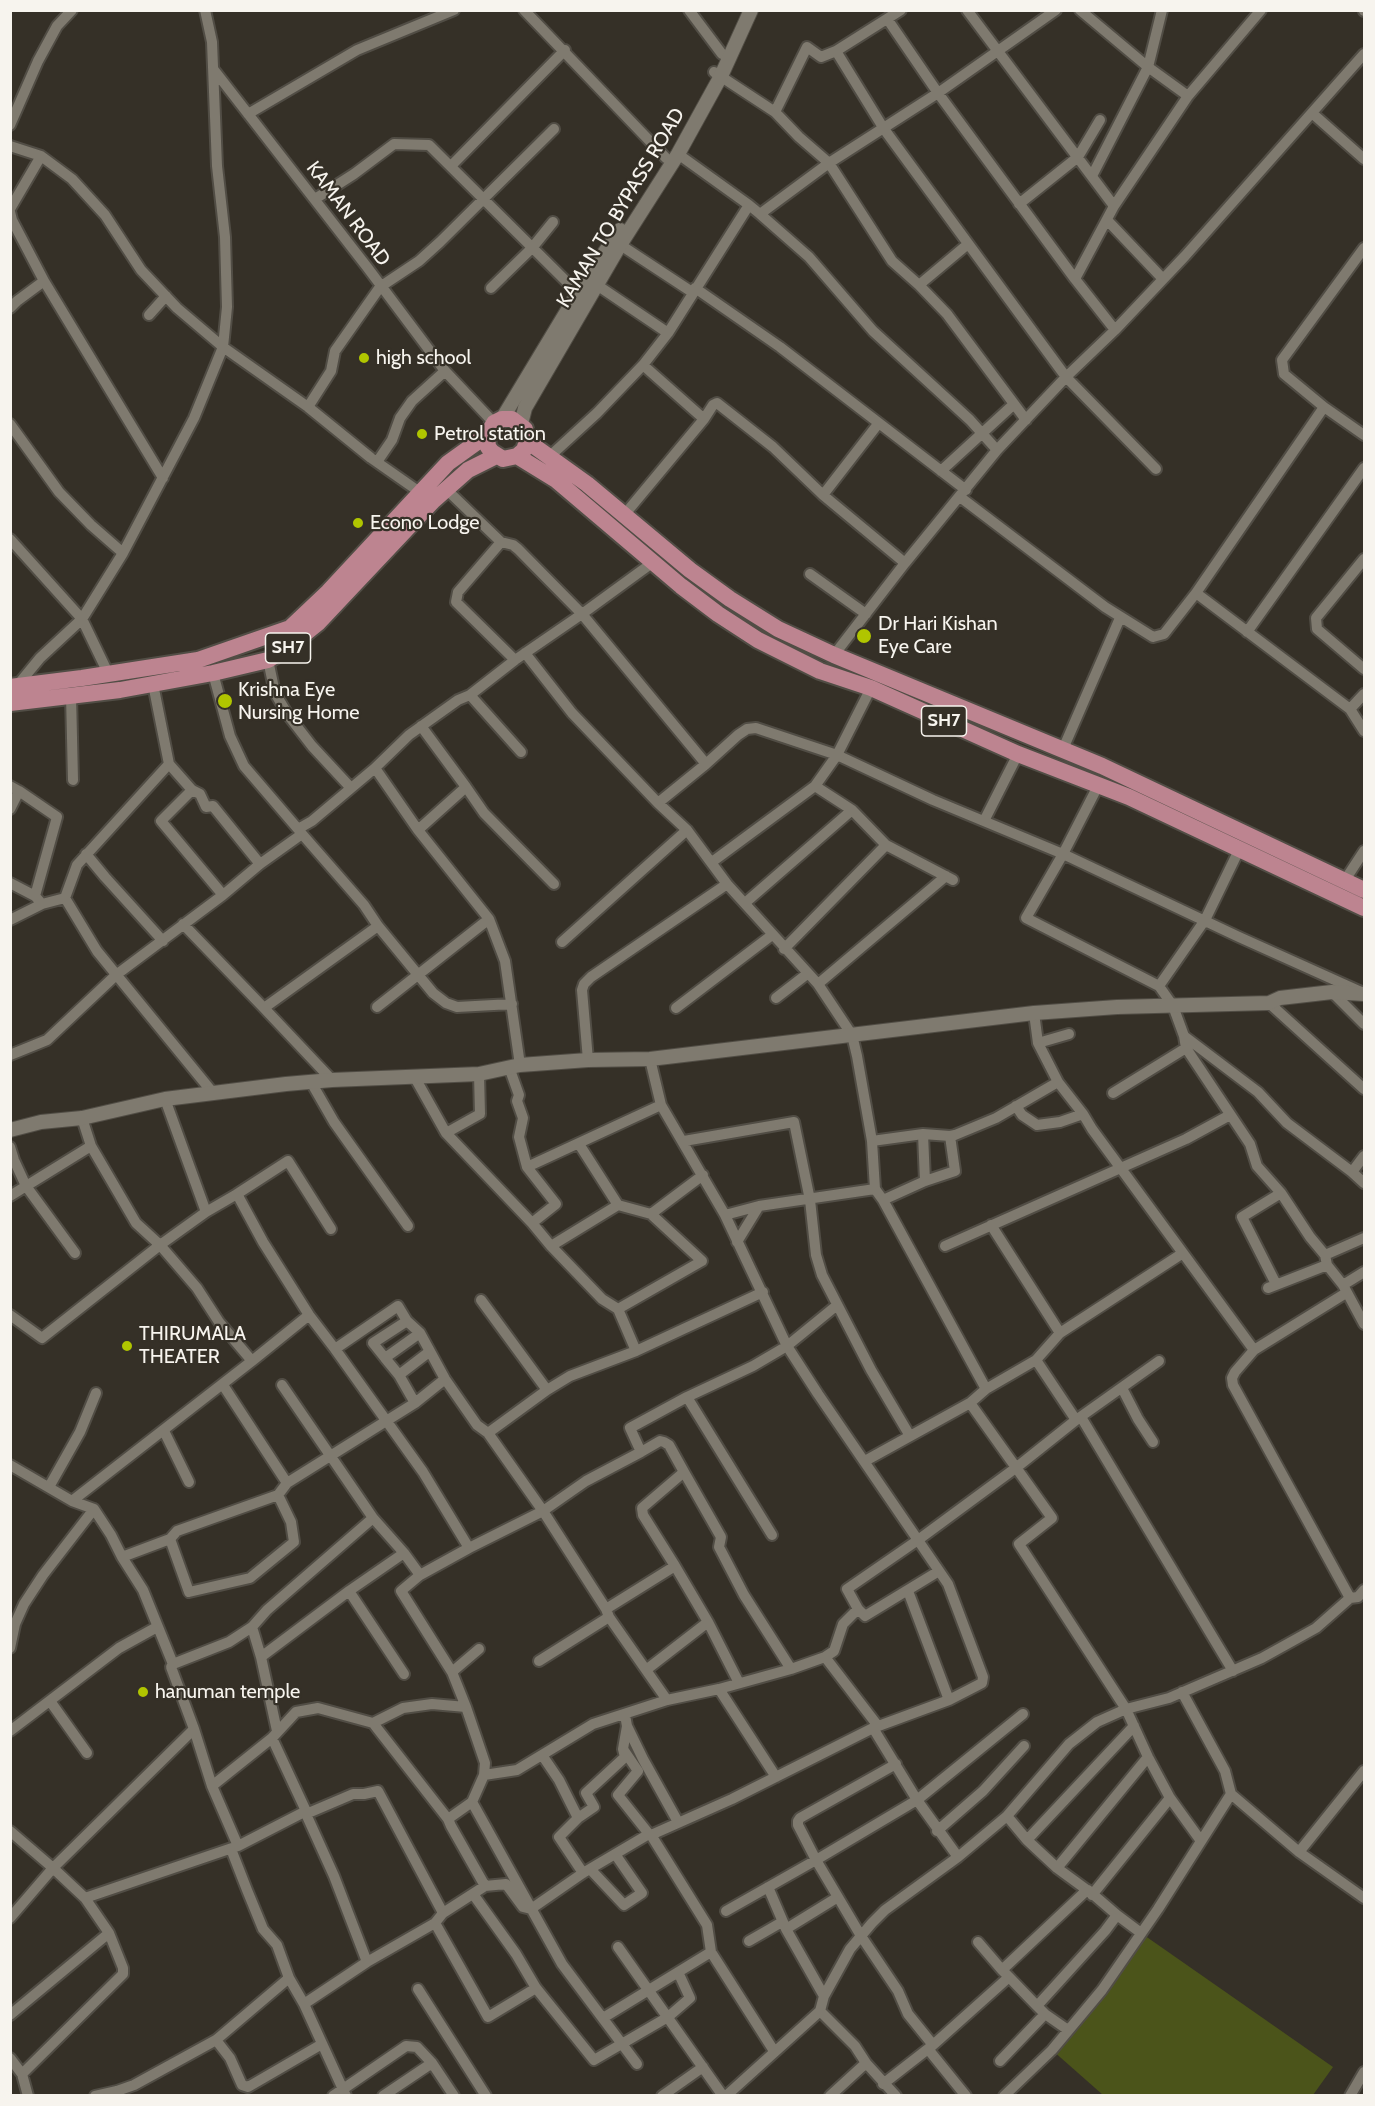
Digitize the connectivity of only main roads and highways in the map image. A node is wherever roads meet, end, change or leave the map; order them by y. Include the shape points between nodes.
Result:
1 (494, 426) junction
2 (527, 441) junction
3 (496, 456) junction
4 (517, 456) junction
5 (13, 686) edge
6 (10, 703) edge
7 (1365, 890) edge
8 (1365, 908) edge

1 - 2 main road via 512,419 525,429
1 - 3 main road via 488,447
1 - 5 main road, SH7 via 459,453 290,628 198,660
2 - 4 main road
2 - 7 main road, SH7 via 730,599 778,629 834,656 1063,749
3 - 4 main road, SH7
3 - 6 main road, SH7 via 468,470 446,489 318,623 268,660 120,690
4 - 8 main road, SH7 via 556,480 652,563 718,615 758,640 820,671 871,688 1018,754 1099,784

